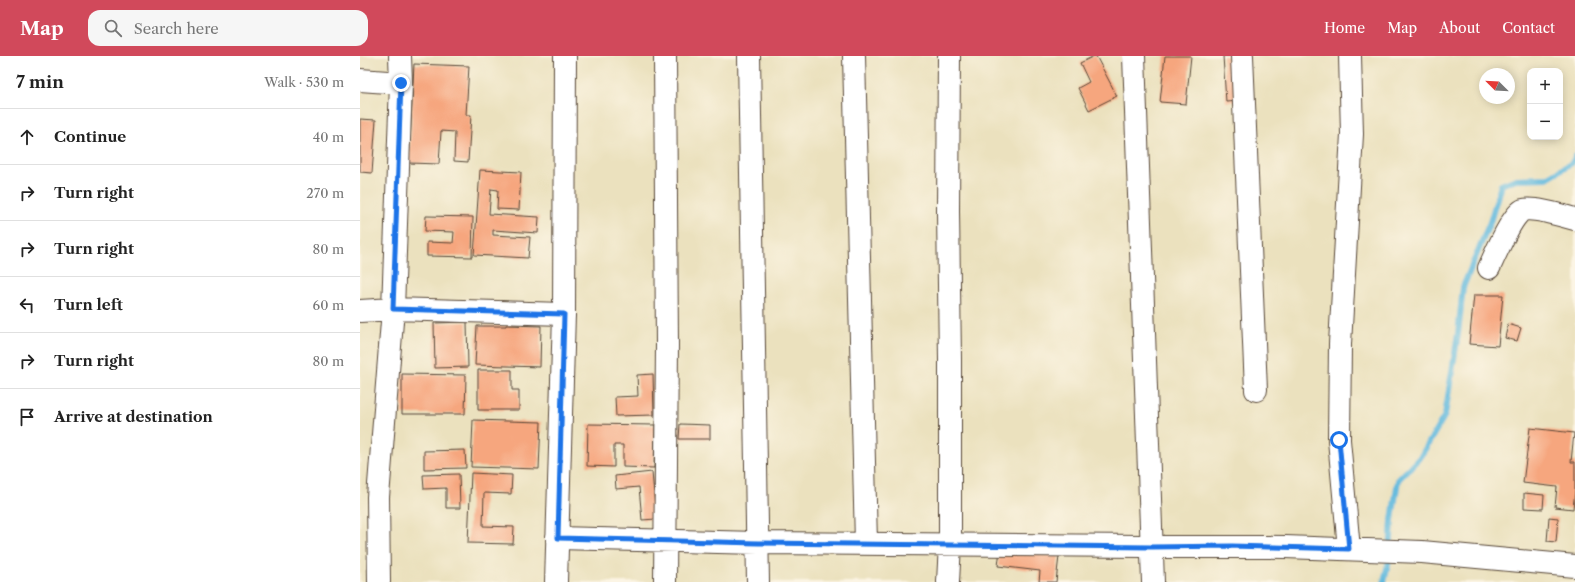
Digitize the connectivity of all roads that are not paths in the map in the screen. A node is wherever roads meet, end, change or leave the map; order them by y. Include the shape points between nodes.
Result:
1 (400, 56) edge
2 (565, 56) edge
3 (665, 56) edge
4 (749, 56) edge
5 (854, 56) edge
6 (949, 56) edge
7 (1134, 56) edge
8 (1242, 56) edge
9 (1350, 56) edge
10 (360, 80) edge
11 (401, 83) junction
12 (1575, 219) edge
13 (1489, 268) dead end
14 (393, 309) junction
15 (360, 311) edge
16 (564, 314) junction
17 (1256, 390) dead end
18 (369, 496) edge
19 (558, 538) junction
20 (665, 541) junction
21 (758, 543) junction
22 (866, 543) junction
23 (950, 544) junction
24 (1152, 547) junction
25 (1349, 549) junction
26 (1575, 566) edge
27 (379, 582) edge
28 (556, 582) edge
29 (665, 582) edge
30 (758, 582) edge
31 (948, 582) edge
32 (1153, 582) edge

1 - 11 street
2 - 16 street
3 - 20 street
4 - 21 street
5 - 22 street
6 - 23 street
7 - 24 street
8 - 17 street
9 - 25 street via 1352,134 1340,344 1339,440
10 - 11 street
11 - 14 street
12 - 13 street via 1523,210 1508,228
14 - 15 street
14 - 16 street
14 - 18 street
16 - 19 street
18 - 27 street
19 - 20 street
19 - 28 street
20 - 21 street
20 - 29 street
21 - 22 street
21 - 30 street
22 - 23 street
23 - 24 street
23 - 31 street
24 - 25 street
24 - 32 street
25 - 26 street via 1422,552

